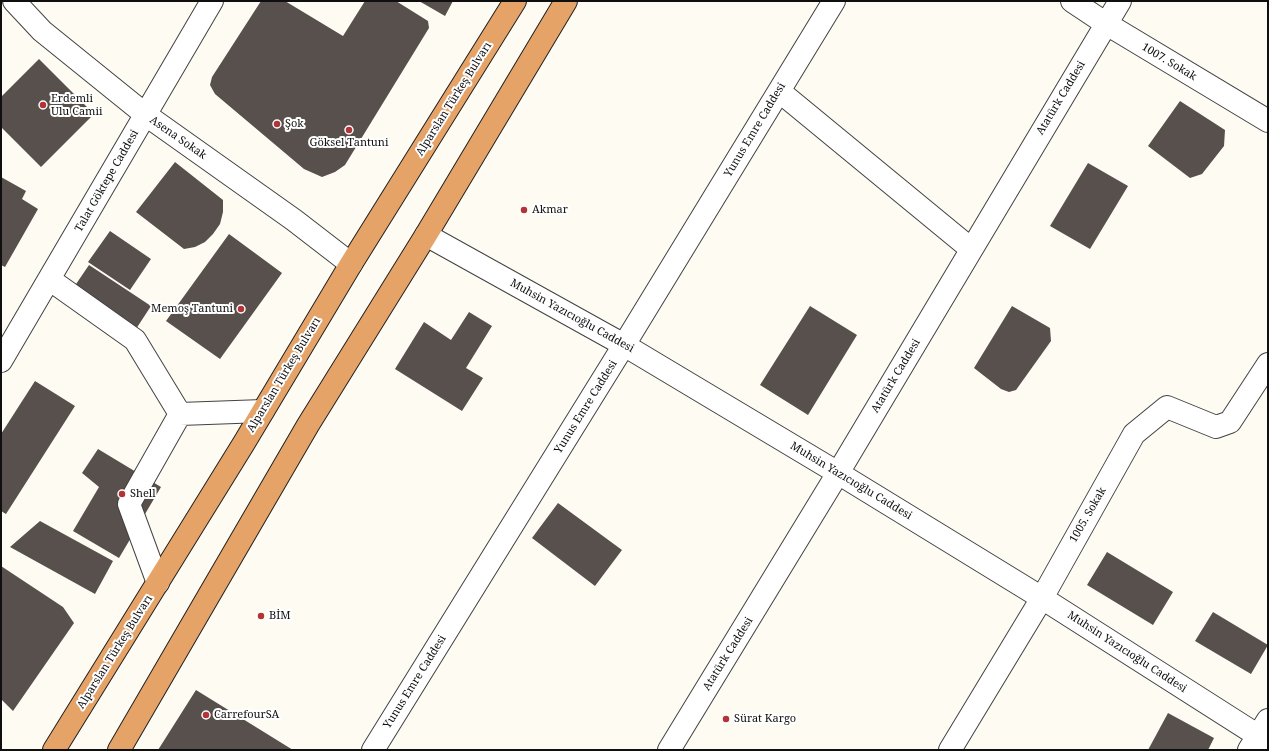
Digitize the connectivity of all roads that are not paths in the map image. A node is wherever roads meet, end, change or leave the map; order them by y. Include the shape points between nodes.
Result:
1 (14, 1) edge
2 (212, 1) edge
3 (515, 1) edge
4 (566, 1) edge
5 (834, 1) edge
6 (1072, 1) edge
7 (1120, 1) edge
8 (1105, 23) junction
9 (779, 91) junction
10 (146, 115) junction
11 (1268, 121) edge
12 (426, 234) junction
13 (971, 249) junction
14 (350, 264) junction
15 (50, 279) junction
16 (624, 345) junction
17 (1, 361) edge
18 (1268, 364) edge
19 (263, 411) junction
20 (180, 414) junction
21 (838, 473) junction
22 (158, 582) junction
23 (1042, 598) junction
24 (1261, 737) edge
25 (54, 750) edge
26 (119, 750) edge
27 (373, 750) edge
28 (669, 750) edge
29 (950, 750) edge

1 - 10 street, Asena Sokak via 42,31
2 - 10 street, Talat Göktepe Caddesi
3 - 14 highway, Alparslan Türkeş Bulvarı
4 - 12 highway
5 - 9 street, Yunus Emre Caddesi
6 - 8 street, 1007. Sokak
7 - 8 street, Atatürk Caddesi
8 - 11 street, 1007. Sokak
8 - 13 street, Atatürk Caddesi
9 - 13 street
9 - 16 street, Yunus Emre Caddesi
10 - 14 street, Asena Sokak via 294,220
10 - 15 street, Talat Göktepe Caddesi
12 - 16 street, Muhsin Yazıcıoğlu Caddesi
12 - 26 highway via 308,425
13 - 21 street, Atatürk Caddesi
14 - 19 highway, Alparslan Türkeş Bulvarı
15 - 17 street, Talat Göktepe Caddesi
15 - 20 street via 134,340
16 - 21 street, Muhsin Yazıcıoğlu Caddesi
16 - 27 street, Yunus Emre Caddesi
18 - 23 street, 1005. Sokak via 1230,422 1216,428 1167,407 1134,434
19 - 20 street
19 - 22 highway, Alparslan Türkeş Bulvarı
20 - 22 street via 129,504
21 - 23 street, Muhsin Yazıcıoğlu Caddesi
21 - 28 street, Atatürk Caddesi
22 - 25 highway, Alparslan Türkeş Bulvarı
23 - 24 street, Muhsin Yazıcıoğlu Caddesi
23 - 29 street, 1005. Sokak

